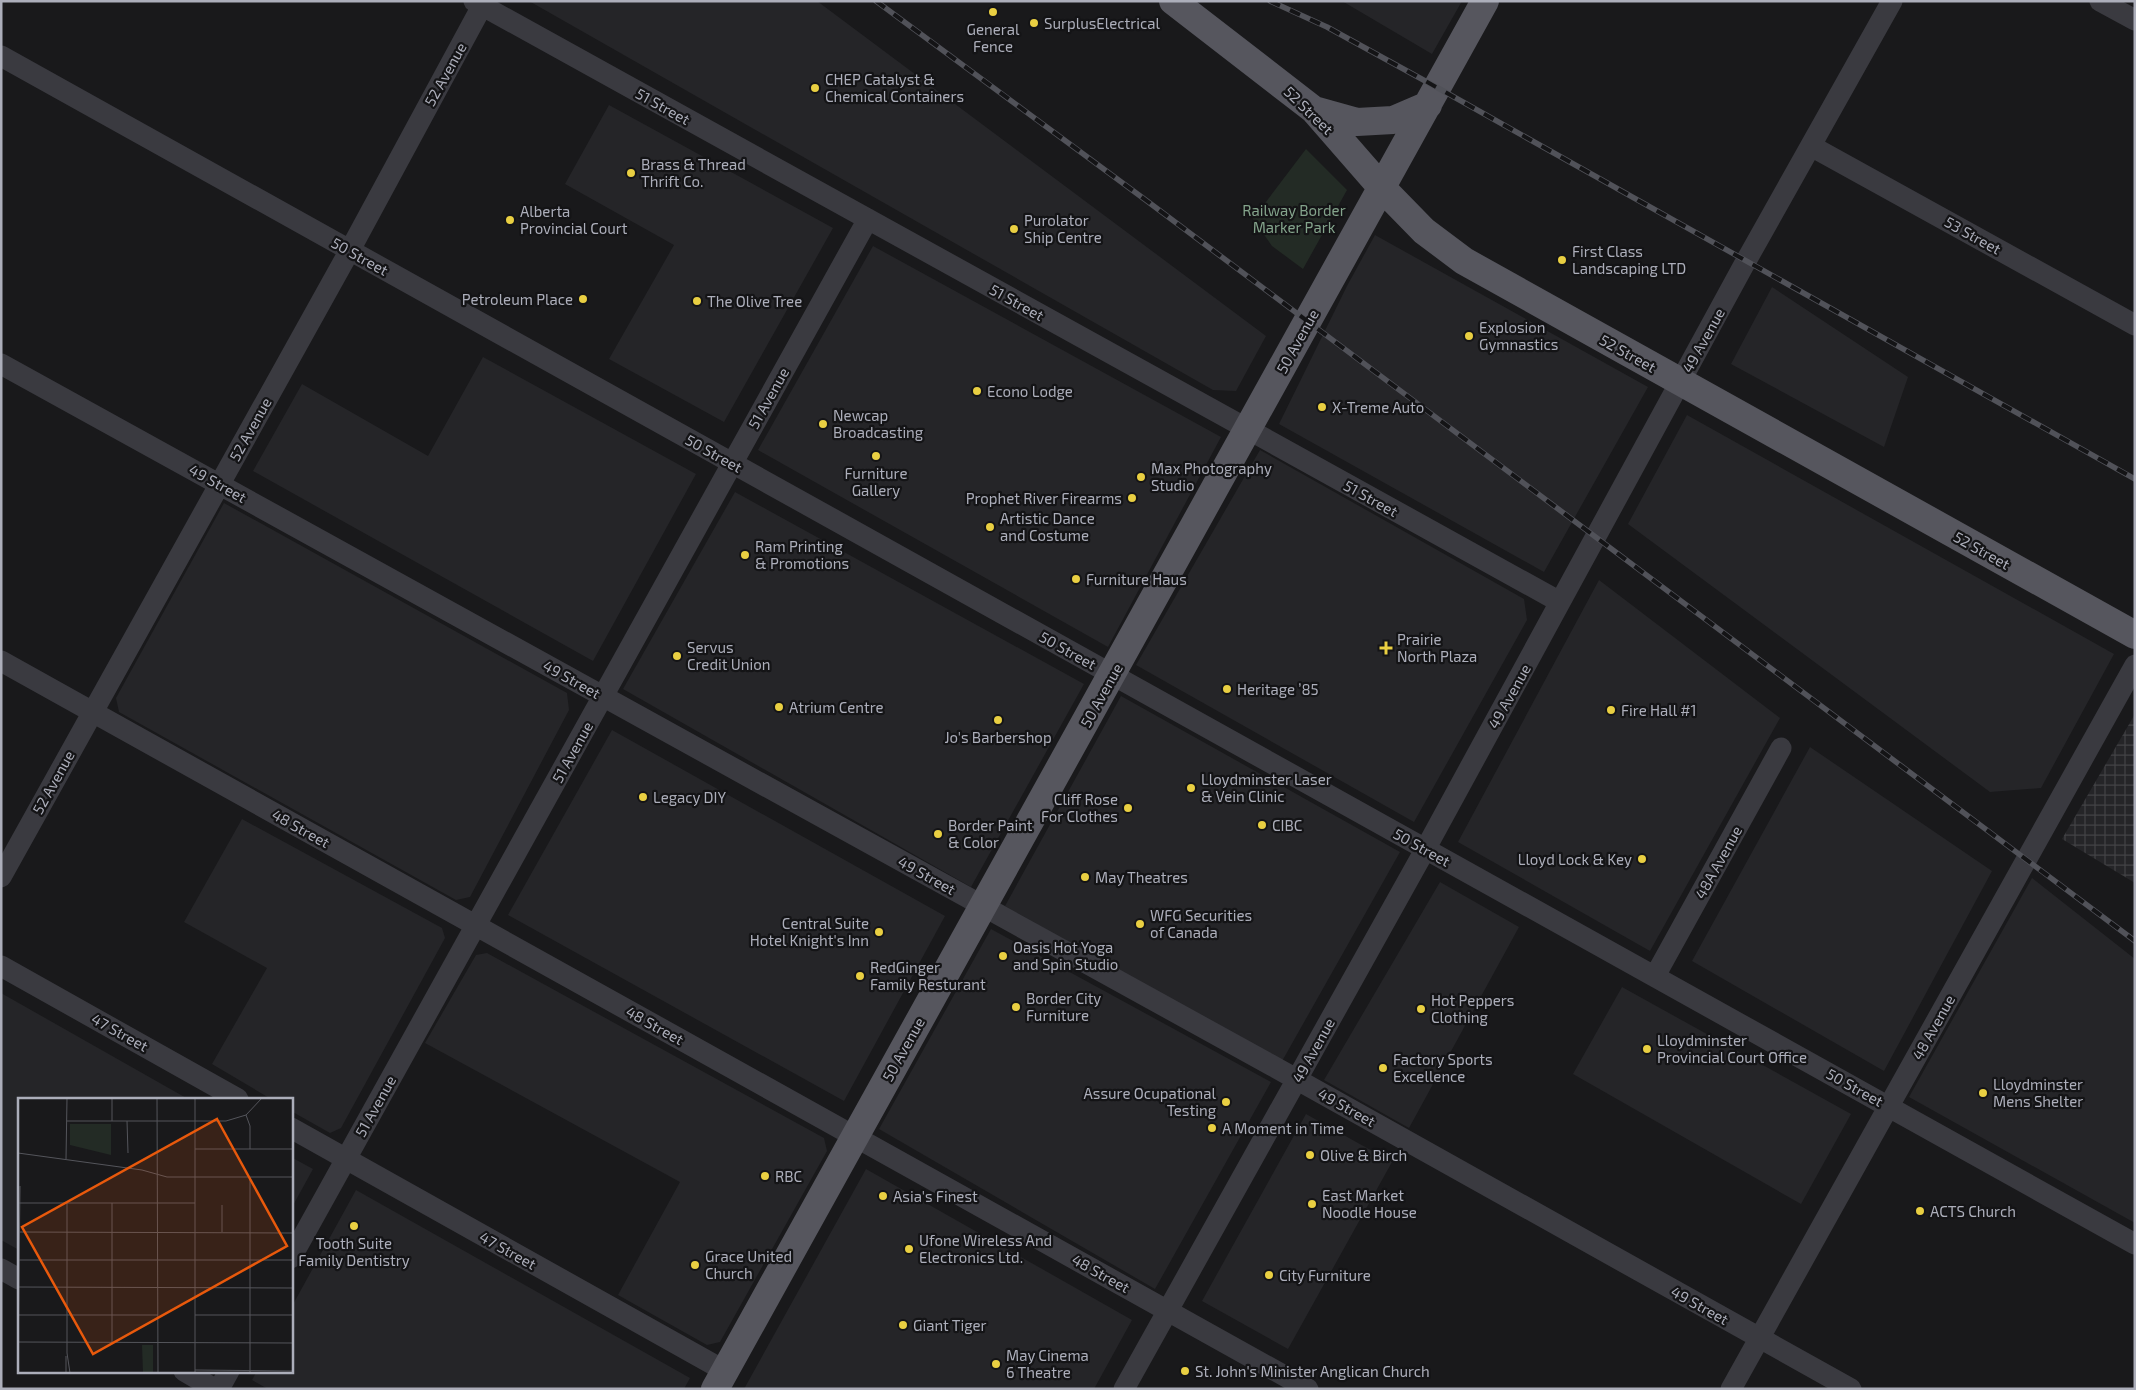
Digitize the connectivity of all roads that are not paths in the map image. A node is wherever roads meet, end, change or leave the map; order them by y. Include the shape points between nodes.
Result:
1 (1172, 1) edge
2 (1485, 1) edge
3 (1892, 1) edge
4 (2100, 1) edge
5 (478, 4) edge
6 (2135, 20) edge
7 (1, 56) edge
8 (1428, 106) junction
9 (1314, 110) junction
10 (1811, 146) junction
11 (1382, 188) junction
12 (868, 219) junction
13 (350, 250) junction
14 (2135, 325) edge
15 (1, 364) edge
16 (1681, 382) junction
17 (1248, 430) junction
18 (732, 463) junction
19 (220, 484) junction
20 (1560, 602) junction
21 (2135, 635) edge
22 (1, 662) edge
23 (2135, 665) edge
24 (1112, 674) junction
25 (602, 696) junction
26 (92, 712) junction
27 (1781, 748) dead end
28 (1426, 848) junction
29 (1, 876) edge
30 (983, 906) junction
31 (476, 925) junction
32 (1, 966) edge
33 (1655, 976) junction
34 (1297, 1080) junction
35 (236, 1098) edge
36 (1888, 1106) junction
37 (292, 1129) edge
38 (855, 1136) junction
39 (346, 1159) junction
40 (2135, 1244) edge
41 (292, 1256) edge
42 (1, 1269) edge
43 (18, 1278) edge
44 (1168, 1310) junction
45 (1760, 1338) junction
46 (186, 1372) edge
47 (228, 1372) edge
48 (720, 1380) edge
49 (217, 1389) edge
50 (1124, 1389) edge
51 (1308, 1389) edge
52 (1731, 1389) edge
53 (1850, 1389) edge

1 - 9 main road, 52 Street
2 - 8 main road, 50 Avenue
3 - 10 street, 49 Avenue
4 - 6 street
5 - 12 street, 51 Street
5 - 13 street, 52 Avenue
7 - 13 street, 50 Street
8 - 9 main road via 1393,120 1357,122
8 - 11 main road, 50 Avenue
9 - 11 main road, 52 Street
10 - 14 street, 53 Street
10 - 16 street, 49 Avenue
11 - 16 main road, 52 Street via 1424,231 1464,261
11 - 17 main road, 50 Avenue
12 - 17 street, 51 Street
12 - 18 street, 51 Avenue
13 - 18 street, 50 Street
13 - 19 street, 52 Avenue
15 - 19 street, 49 Street
16 - 20 street, 49 Avenue
16 - 21 main road, 52 Street
17 - 20 street, 51 Street
17 - 24 main road, 50 Avenue
18 - 24 street, 50 Street
18 - 25 street, 51 Avenue
19 - 25 street, 49 Street
19 - 26 street, 52 Avenue
20 - 28 street, 49 Avenue
22 - 26 street, 48 Street
23 - 36 street, 48 Avenue
24 - 28 street, 50 Street
24 - 30 main road, 50 Avenue
25 - 30 street, 49 Street
25 - 31 street, 51 Avenue
26 - 29 street, 52 Avenue
26 - 31 street, 48 Street
27 - 33 street, 48A Avenue
28 - 33 street, 50 Street
28 - 34 street, 49 Avenue
30 - 34 street, 49 Street
30 - 38 main road, 50 Avenue
31 - 38 street, 48 Street
31 - 39 street, 51 Avenue
32 - 35 street, 47 Street
33 - 36 street, 50 Street
34 - 44 street, 49 Avenue
34 - 45 street, 49 Street
36 - 40 street, 50 Street
36 - 45 street, 48 Avenue
37 - 39 street, 47 Street
38 - 44 street, 48 Street
38 - 48 main road, 50 Avenue
39 - 41 street, 51 Avenue
39 - 48 street, 47 Street
42 - 43 street
44 - 50 street, 49 Avenue
44 - 51 street, 48 Street
45 - 52 street, 48 Avenue
45 - 53 street, 49 Street
46 - 49 street
47 - 49 street

